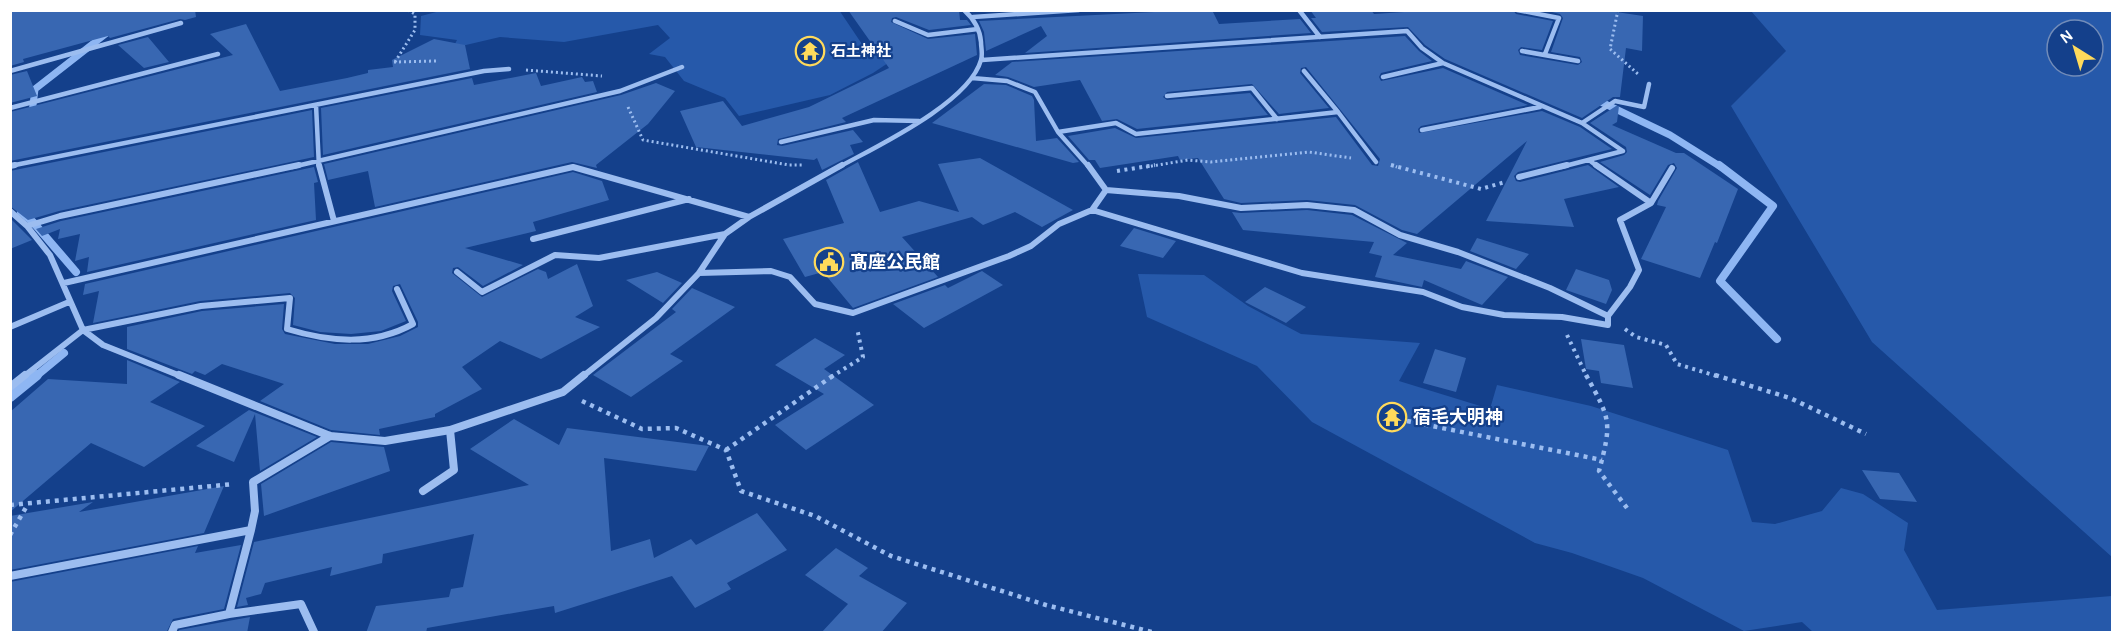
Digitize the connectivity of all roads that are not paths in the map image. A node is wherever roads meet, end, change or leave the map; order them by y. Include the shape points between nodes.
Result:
1 (964, 10) edge
2 (1079, 10) edge
3 (1299, 10) edge
4 (1517, 10) edge
5 (973, 17) junction
6 (895, 21) dead end
7 (181, 23) dead end
8 (978, 29) junction
9 (1320, 37) junction
10 (1522, 51) dead end
11 (218, 54) dead end
12 (1545, 54) junction
13 (982, 60) junction
14 (1578, 61) dead end
15 (1443, 63) junction
16 (682, 67) dead end
17 (509, 69) dead end
18 (10, 71) edge
19 (1304, 71) dead end
20 (1383, 77) dead end
21 (972, 78) junction
22 (1649, 84) road end
23 (1167, 96) dead end
24 (316, 105) junction
25 (1541, 107) junction
26 (10, 108) edge
27 (1338, 112) junction
28 (1277, 119) junction
29 (921, 121) junction
30 (1582, 123) junction
31 (1422, 130) dead end
32 (1058, 132) junction
33 (781, 142) dead end
34 (1589, 160) junction
35 (318, 161) junction
36 (1376, 162) road end
37 (10, 166) edge
38 (1672, 168) dead end
39 (1519, 177) road end
40 (1106, 190) junction
41 (690, 199) junction
42 (1652, 203) junction
43 (1092, 210) junction
44 (10, 211) edge
45 (19, 217) junction
46 (749, 217) junction
47 (10, 220) edge
48 (334, 221) junction
49 (27, 226) junction
50 (725, 234) junction
51 (533, 239) dead end
52 (457, 272) dead end
53 (699, 273) junction
54 (64, 283) junction
55 (397, 289) dead end
56 (69, 302) junction
57 (1608, 316) junction
58 (10, 327) edge
59 (82, 330) junction
60 (10, 387) edge
61 (450, 430) junction
62 (330, 436) junction
63 (423, 491) dead end
64 (251, 530) junction
65 (10, 576) edge
66 (229, 614) junction
67 (172, 633) edge
68 (314, 633) edge

1 - 5 street
2 - 5 street
3 - 9 street
4 - 12 street via 1559,18
5 - 8 street
6 - 8 street via 927,35
7 - 18 street
8 - 13 street
9 - 13 street
9 - 15 street via 1407,31
10 - 12 street
11 - 26 street
12 - 14 street
13 - 21 street
15 - 20 street
15 - 25 street
16 - 35 street via 620,91
17 - 24 street
19 - 27 street
21 - 29 street
21 - 32 street via 1007,81 1035,92
22 - 30 street via 1644,107 1615,102
23 - 28 street via 1252,88
24 - 35 street
24 - 37 street
25 - 30 street
25 - 31 street
27 - 28 street
27 - 36 street
28 - 32 street via 1136,134 1116,123
29 - 33 street via 874,120
29 - 46 street
30 - 34 street via 1623,152
32 - 40 street
34 - 39 street
34 - 42 street
35 - 48 street
35 - 49 street
38 - 42 street
40 - 43 street
40 - 57 street via 1179,196 1241,208 1307,206 1354,210 1400,235 1458,252
41 - 46 street
41 - 48 street via 573,167
41 - 51 street
42 - 57 street via 1620,220 1639,270
43 - 53 street via 1059,224 1009,256 853,313 815,304 790,277 771,271
43 - 57 street via 1302,273 1423,292 1462,307 1608,325
44 - 45 street
45 - 47 street
45 - 49 street
46 - 50 street
48 - 54 street
49 - 54 street via 50,255
50 - 52 street via 599,258 555,255 482,292
50 - 53 street
53 - 61 street via 657,318 563,392
54 - 56 street
55 - 59 street via 413,324 369,339 324,339 287,329 290,298 201,306
56 - 58 street
56 - 59 street
59 - 60 street
59 - 62 street via 103,345
61 - 62 street via 385,441
61 - 63 street via 454,470
62 - 64 street via 253,482 255,511
64 - 65 street
64 - 66 street
66 - 67 street via 175,625
66 - 68 street via 301,604

